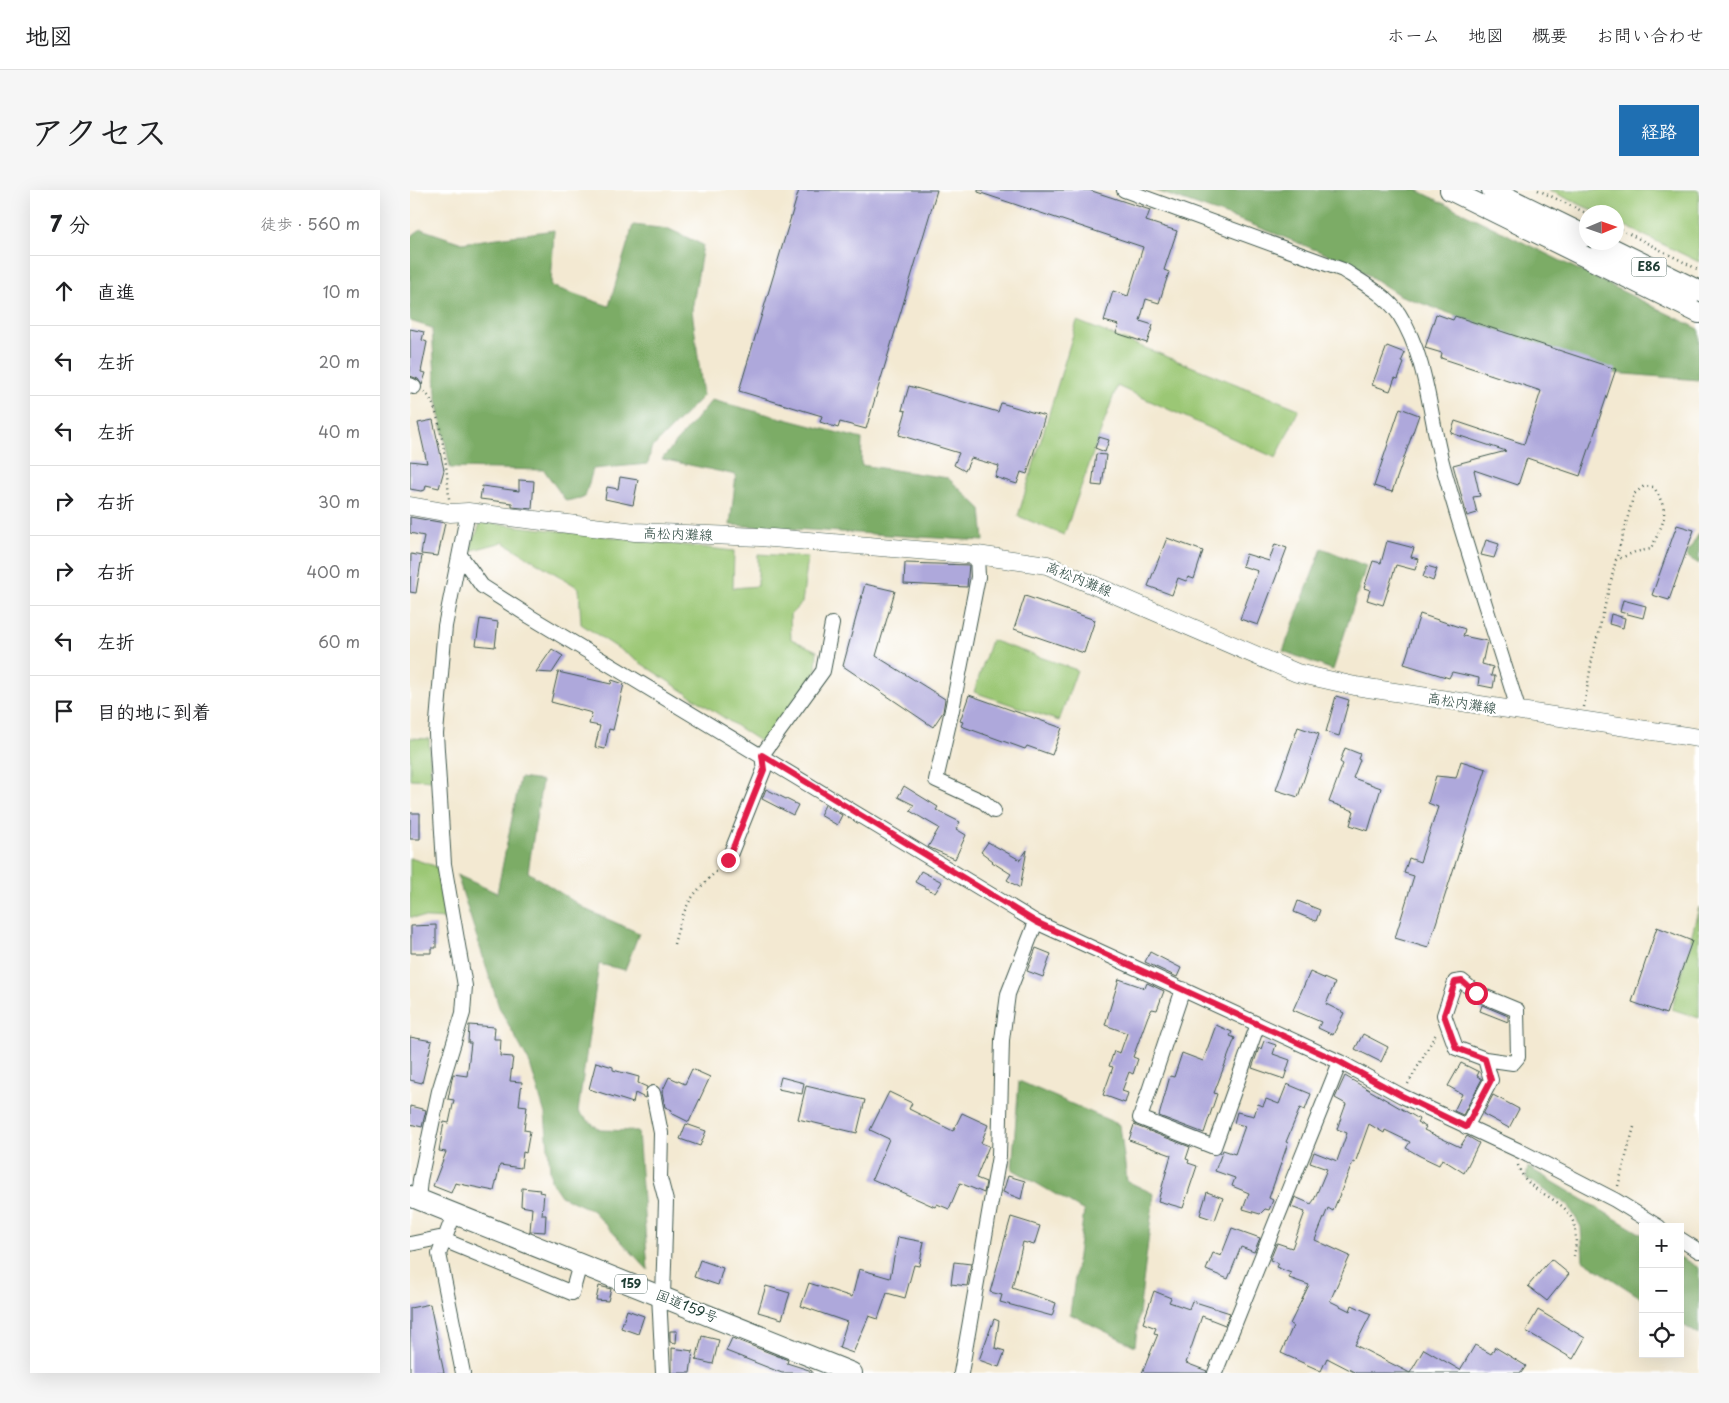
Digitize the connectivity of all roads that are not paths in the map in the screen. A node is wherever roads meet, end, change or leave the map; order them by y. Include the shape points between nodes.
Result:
1 (1124, 190) edge
2 (1450, 190) edge
3 (1492, 190) edge
4 (1579, 233) edge
5 (1616, 250) edge
6 (1699, 291) edge
7 (1699, 313) edge
8 (410, 506) edge
9 (468, 512) junction
10 (460, 555) junction
11 (977, 556) junction
12 (832, 624) dead end
13 (1519, 712) junction
14 (1699, 738) edge
15 (762, 755) junction
16 (994, 811) dead end
17 (728, 860) road end
18 (1036, 922) junction
19 (1183, 990) junction
20 (1258, 1024) junction
21 (1485, 1059) junction
22 (1340, 1062) junction
23 (653, 1093) dead end
24 (1466, 1127) junction
25 (414, 1198) edge
26 (454, 1214) junction
27 (1652, 1223) edge
28 (444, 1240) junction
29 (1684, 1242) edge
30 (410, 1244) edge
31 (1699, 1251) edge
32 (580, 1264) junction
33 (661, 1296) junction
34 (463, 1373) edge
35 (664, 1373) edge
36 (852, 1373) edge
37 (961, 1373) edge
38 (1215, 1373) edge

1 - 13 street via 1343,270 1374,289 1398,313 1412,339 1429,393 1442,463
2 - 7 highway, E86
3 - 4 highway
5 - 6 highway, E86
8 - 9 main road, 高松内灘線 via 450,513
9 - 10 street
9 - 11 main road, 高松内灘線 via 635,532 760,537
10 - 15 street via 482,586
10 - 25 street via 445,626 436,734 444,864 465,986 463,1013 439,1091
11 - 13 main road, 高松内灘線 via 1047,565 1297,673 1354,686
11 - 16 street via 978,577 936,780 984,802
12 - 15 street via 823,671
13 - 14 main road, 高松内灘線
15 - 17 street via 764,770
15 - 18 street
18 - 19 street
18 - 37 street via 1008,994 1002,1040 999,1156
19 - 20 street
19 - 20 street via 1140,1118 1214,1147
20 - 22 street
21 - 21 street via 1456,1048 1444,1015 1455,982 1462,981 1476,993 1517,1010 1518,1057 1513,1063
21 - 24 street via 1491,1080
22 - 24 street
22 - 38 street
23 - 33 street via 661,1133 660,1178 666,1201
24 - 27 street via 1522,1152
25 - 26 highway, 国道159号 / 159
26 - 28 street
26 - 32 highway, 国道159号 / 159
28 - 30 street via 439,1238
28 - 32 street via 572,1293
28 - 34 street via 439,1254
29 - 31 street
32 - 33 highway, 国道159号 / 159
33 - 35 street
33 - 36 highway, 国道159号 / 159

